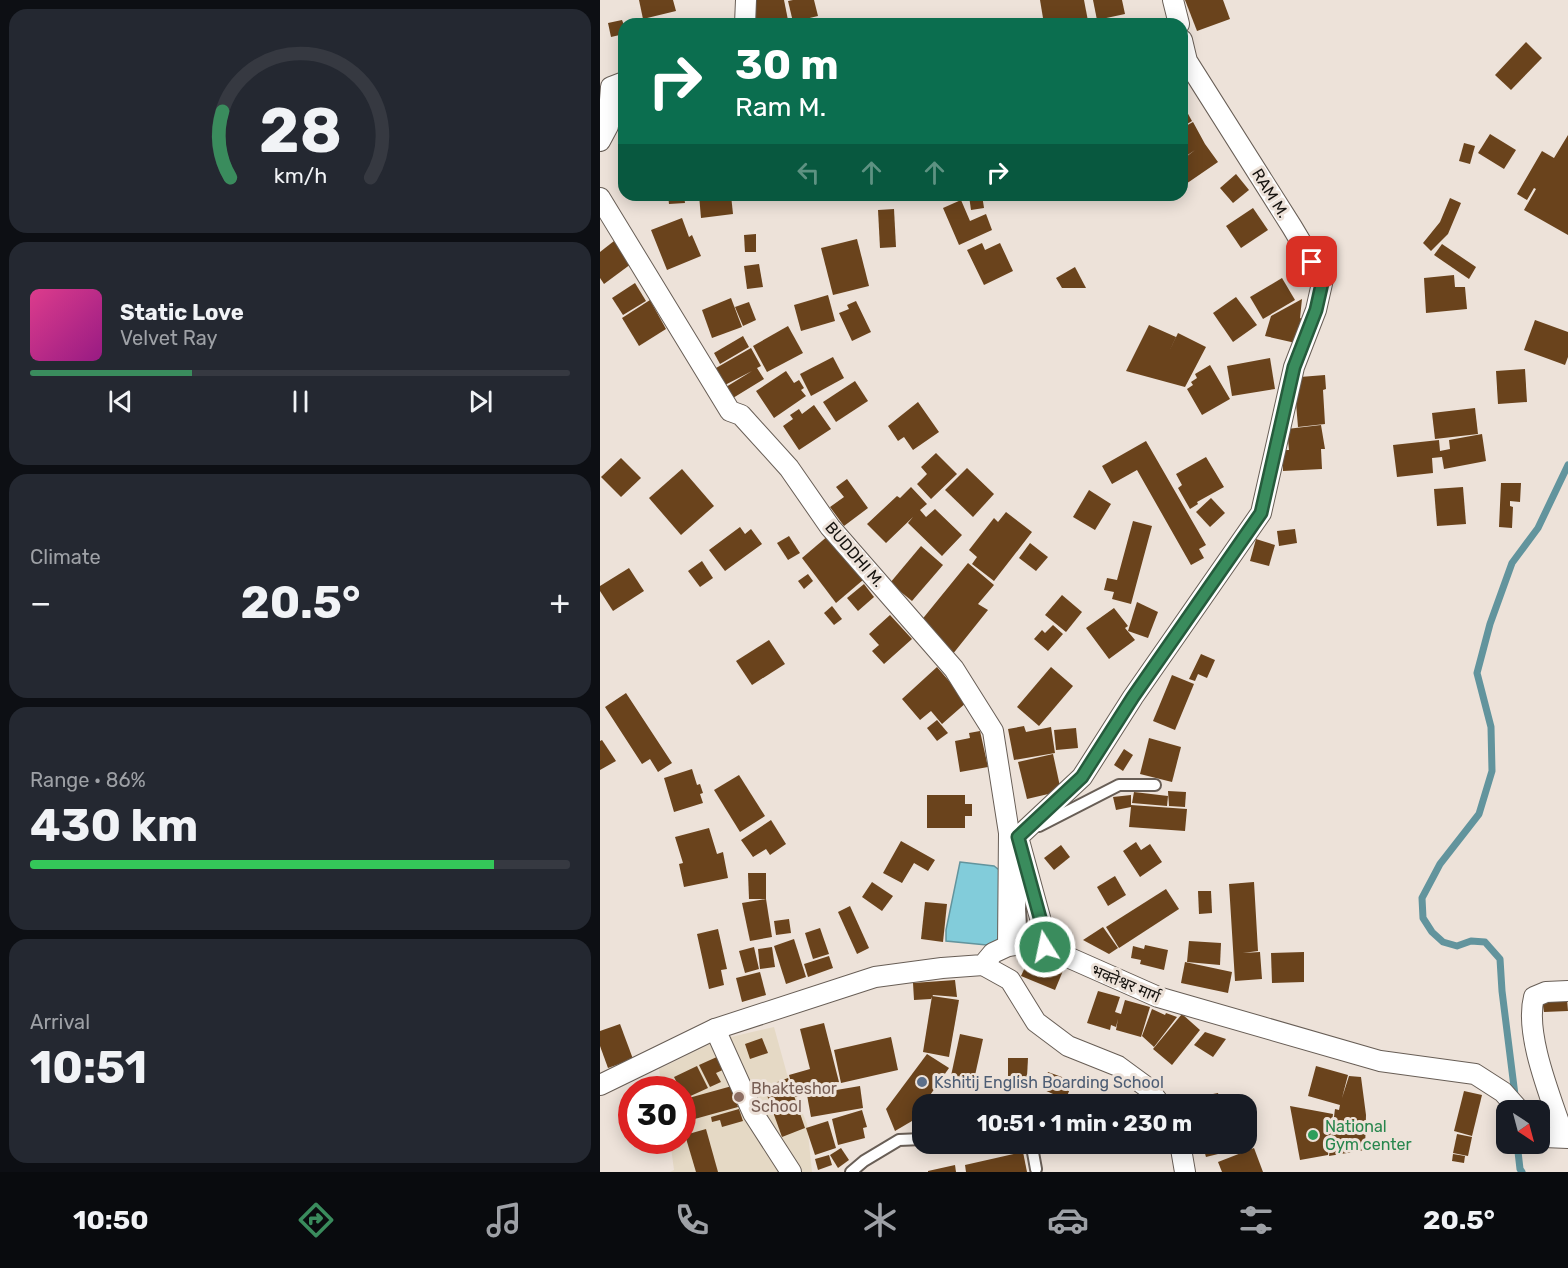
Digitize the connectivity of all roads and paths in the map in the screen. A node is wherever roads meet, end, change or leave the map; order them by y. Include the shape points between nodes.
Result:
1 (746, 0) edge
2 (1173, 0) edge
3 (745, 18) edge
4 (1178, 18) edge
5 (1188, 64) edge
6 (618, 84) edge
7 (600, 141) edge
8 (600, 198) edge
9 (1155, 785) dead end
10 (1018, 837) junction
11 (1015, 945) junction
12 (1045, 947) junction
13 (983, 965) junction
14 (1568, 991) edge
15 (715, 1029) junction
16 (600, 1085) edge
17 (1152, 1094) edge
18 (1510, 1100) edge
19 (1550, 1137) edge
20 (1566, 1137) edge
21 (912, 1139) edge
22 (1033, 1154) edge
23 (1182, 1154) edge
24 (1036, 1168) dead end
25 (791, 1172) edge
26 (851, 1172) edge
27 (1185, 1172) edge

1 - 3 street
2 - 4 street
5 - 10 street, RAM M. via 1323,279 1294,367 1261,513 1082,777
6 - 7 street via 611,87 608,126
8 - 11 street, BUDDHI M. via 730,411 741,415 789,468 830,527 954,669 993,731 1009,833
9 - 10 lane via 1119,784
10 - 11 lane via 1022,863
10 - 12 street
11 - 12 street, भक्तेश्वर मार्ग
11 - 13 street via 993,953
12 - 18 street, भक्तेश्वर मार्ग via 1158,997 1191,1007 1380,1061 1474,1074
13 - 15 street via 875,977
13 - 17 street via 1010,980 1036,1022 1068,1046 1119,1066
14 - 20 street via 1534,997 1533,1006 1536,1048
15 - 16 street
15 - 25 street via 753,1113
19 - 20 street
21 - 26 lane via 898,1140
22 - 24 lane
23 - 27 street

